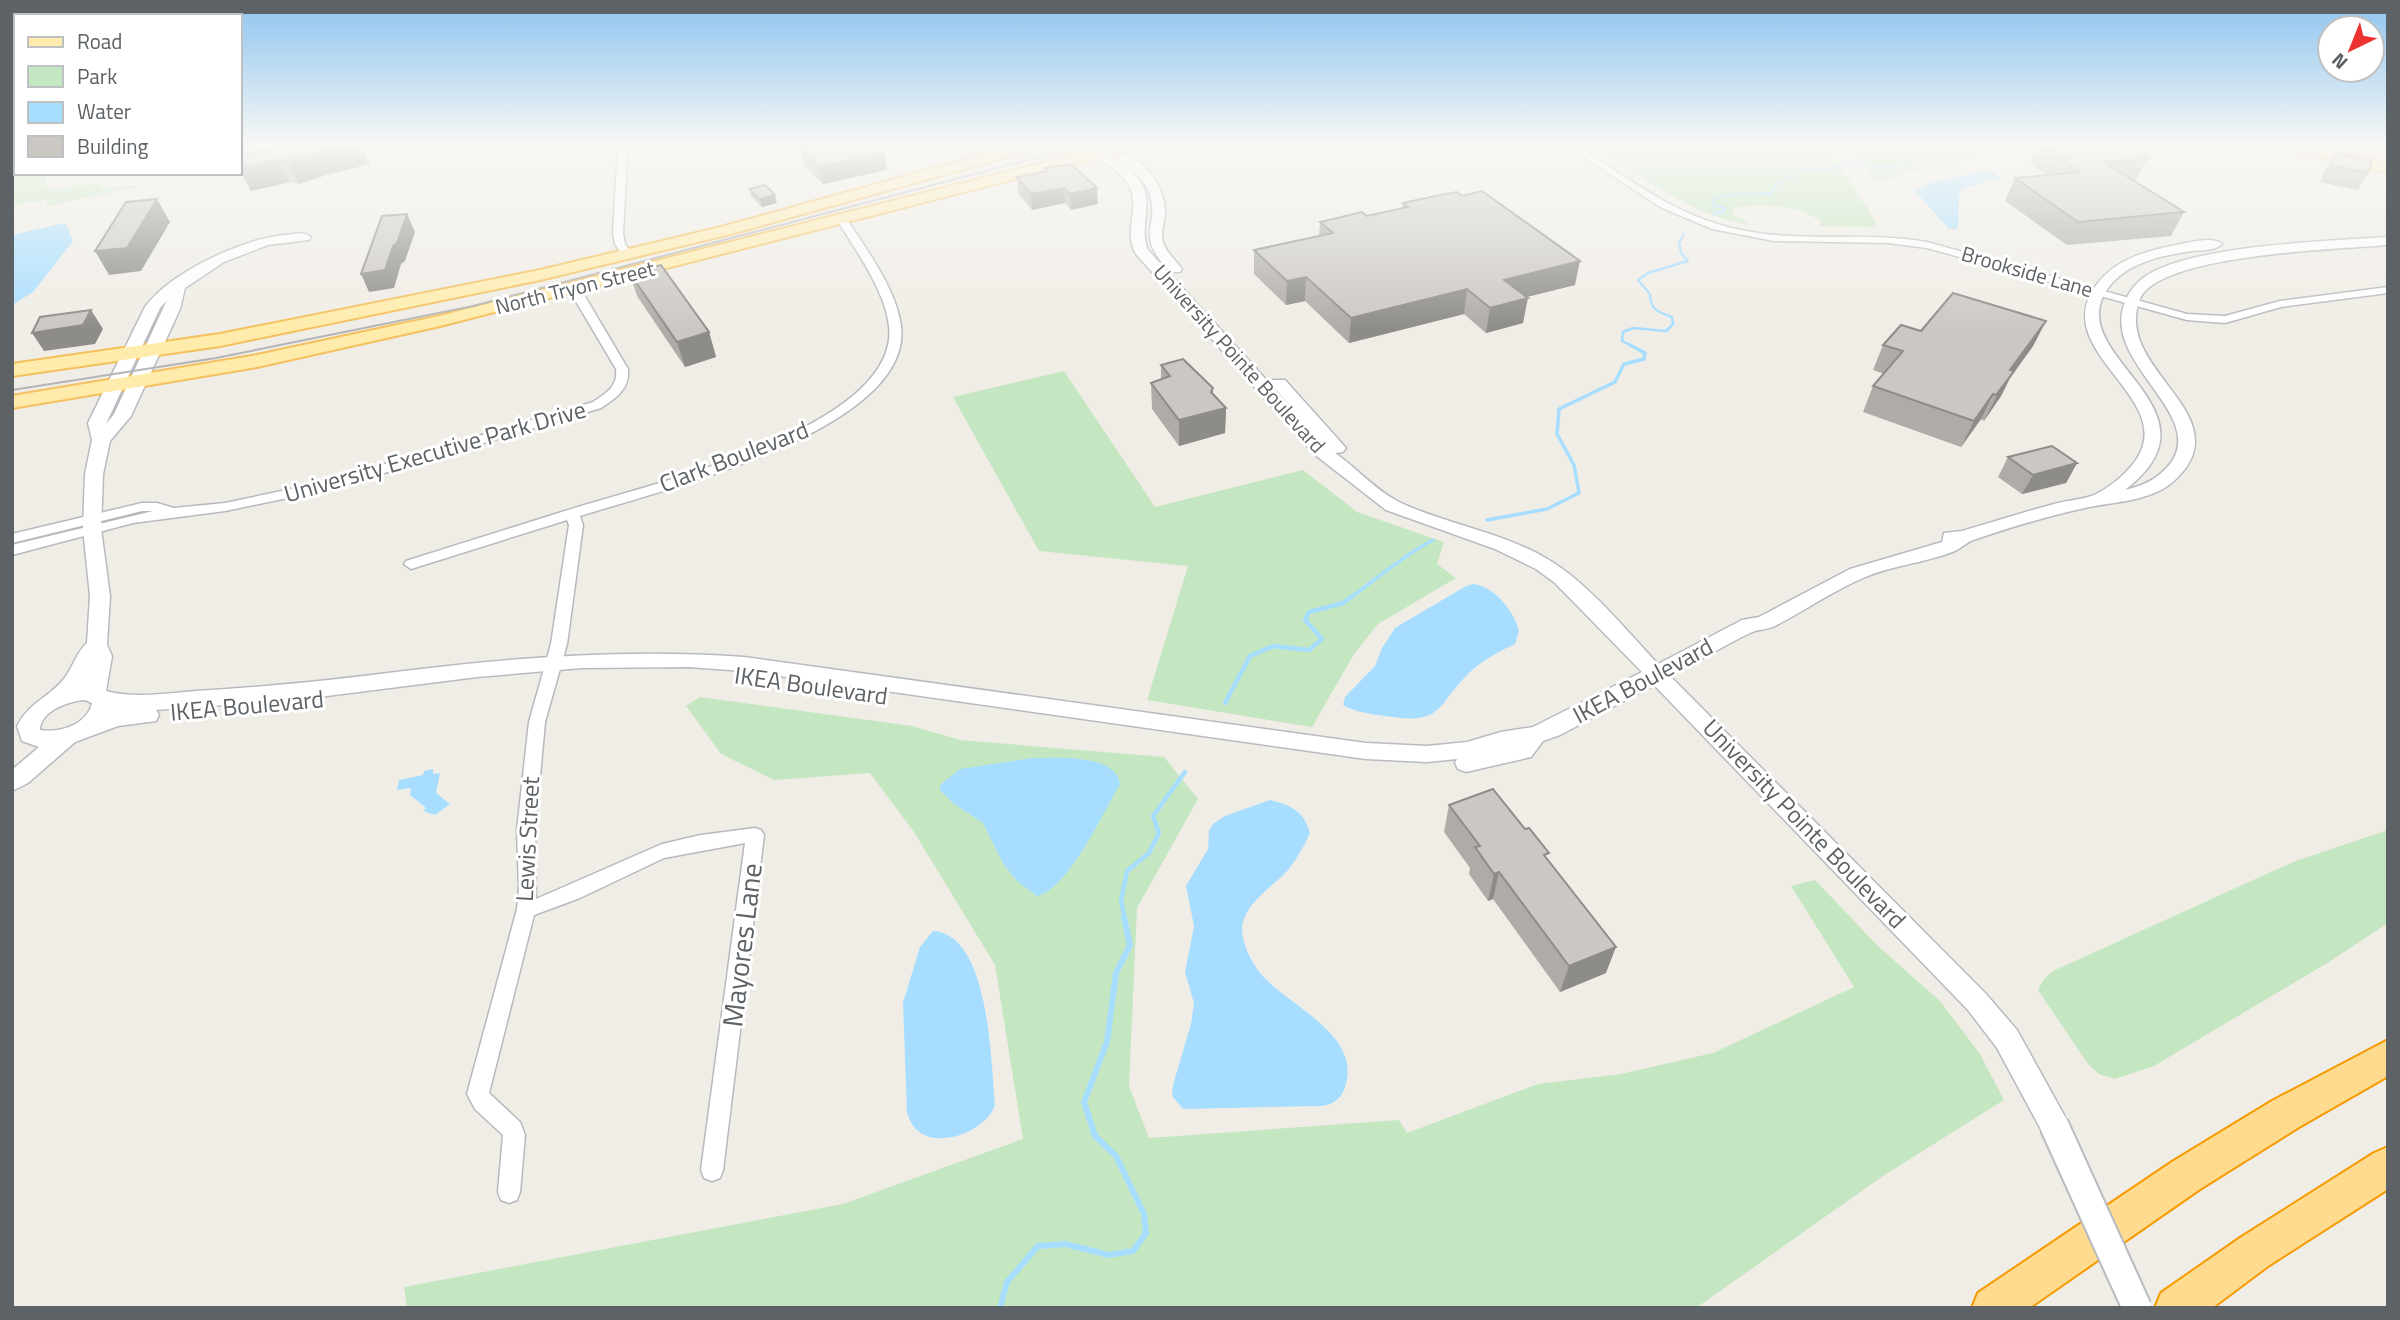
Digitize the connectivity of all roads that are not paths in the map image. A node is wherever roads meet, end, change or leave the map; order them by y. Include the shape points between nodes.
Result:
1 (619, 207) edge
2 (813, 207) edge
3 (890, 207) edge
4 (1139, 207) edge
5 (1157, 207) edge
6 (1666, 207) edge
7 (842, 220) junction
8 (2388, 228) edge
9 (2330, 233) junction
10 (303, 237) dead end
11 (2388, 241) edge
12 (2271, 252) junction
13 (627, 254) junction
14 (178, 287) junction
15 (574, 288) junction
16 (2388, 290) edge
17 (2099, 293) junction
18 (2131, 302) junction
19 (155, 350) junction
20 (132, 352) junction
21 (12, 370) edge
22 (131, 376) junction
23 (2166, 395) junction
24 (12, 402) edge
25 (2153, 433) junction
26 (2185, 456) junction
27 (1343, 466) junction
28 (2101, 499) junction
29 (572, 513) junction
30 (92, 524) junction
31 (12, 539) edge
32 (12, 550) edge
33 (411, 564) dead end
34 (97, 646) junction
35 (552, 667) junction
36 (1658, 675) junction
37 (97, 695) junction
38 (47, 705) junction
39 (28, 731) junction
40 (75, 732) junction
41 (12, 770) edge
42 (12, 782) edge
43 (526, 909) junction
44 (2388, 1057) edge
45 (2388, 1166) edge
46 (712, 1170) dead end
47 (509, 1192) dead end
48 (1993, 1308) edge
49 (2137, 1308) edge
50 (2176, 1308) edge

1 - 13 street via 618,233
2 - 13 main road, North Tryon Street
3 - 7 main road, North Tryon Street
4 - 27 street, University Pointe Boulevard via 1135,227 1141,251 1320,450
5 - 27 street, University Pointe Boulevard via 1155,241 1160,252 1336,446
6 - 17 street, Brookside Lane via 1717,229 1774,238 1909,241
7 - 15 main road, North Tryon Street
7 - 29 street, Clark Boulevard via 887,300 894,322 894,346 873,382 841,410 795,437
8 - 9 street
9 - 12 street via 2336,238
9 - 17 street via 2168,251 2122,269
10 - 14 street via 244,248 205,266
11 - 12 street
12 - 18 street via 2204,259 2172,268 2140,287
13 - 19 main road, North Tryon Street via 332,318
14 - 19 street
14 - 20 street via 155,303
15 - 22 main road, North Tryon Street via 324,347
15 - 30 street, University Executive Park Drive via 622,369 619,388 605,401 341,482 236,505
16 - 18 street, Brookside Lane via 2280,304 2225,320 2187,317
17 - 18 street, Brookside Lane
17 - 23 street via 2107,301 2105,326 2112,344
17 - 25 street via 2093,314 2098,338 2147,412
18 - 23 street via 2126,318 2130,339
19 - 20 main road, North Tryon Street
19 - 22 street
20 - 21 main road, North Tryon Street
20 - 22 street
22 - 24 main road, North Tryon Street
22 - 30 street via 122,416 101,440
23 - 26 street via 2188,431
25 - 26 street
25 - 28 street, IKEA Boulevard via 2150,452 2140,469
26 - 28 street, IKEA Boulevard via 2171,475 2152,487
27 - 36 street, University Pointe Boulevard via 1363,487 1388,503 1502,544 1549,568
28 - 36 street, IKEA Boulevard via 1963,537 1944,548 1857,573
29 - 33 street, Clark Boulevard
29 - 35 street, Lewis Street via 576,525
30 - 31 street, University Executive Park Drive
30 - 32 street, University Executive Park Drive
30 - 34 street via 100,596
34 - 37 street via 103,658 94,683
34 - 38 street via 75,680
35 - 36 street, IKEA Boulevard via 721,674 1017,709 1406,767 1493,759 1523,751 1535,735
35 - 37 street, IKEA Boulevard via 472,669 269,694 130,703
35 - 40 street, IKEA Boulevard via 317,701 128,717
35 - 43 street, Lewis Street via 536,735 526,830
36 - 49 street, University Pointe Boulevard, bridge via 1977,1002 2007,1039 2054,1125
37 - 38 street, IKEA Boulevard via 78,692
37 - 40 street via 103,701 102,710
38 - 39 street via 30,720
39 - 40 street via 41,739
39 - 41 street via 27,748
40 - 42 street
43 - 46 street, Mayores Lane via 549,904 662,852 755,835
43 - 47 street, Lewis Street via 478,1094 514,1135
44 - 48 highway via 2298,1104
45 - 50 highway

